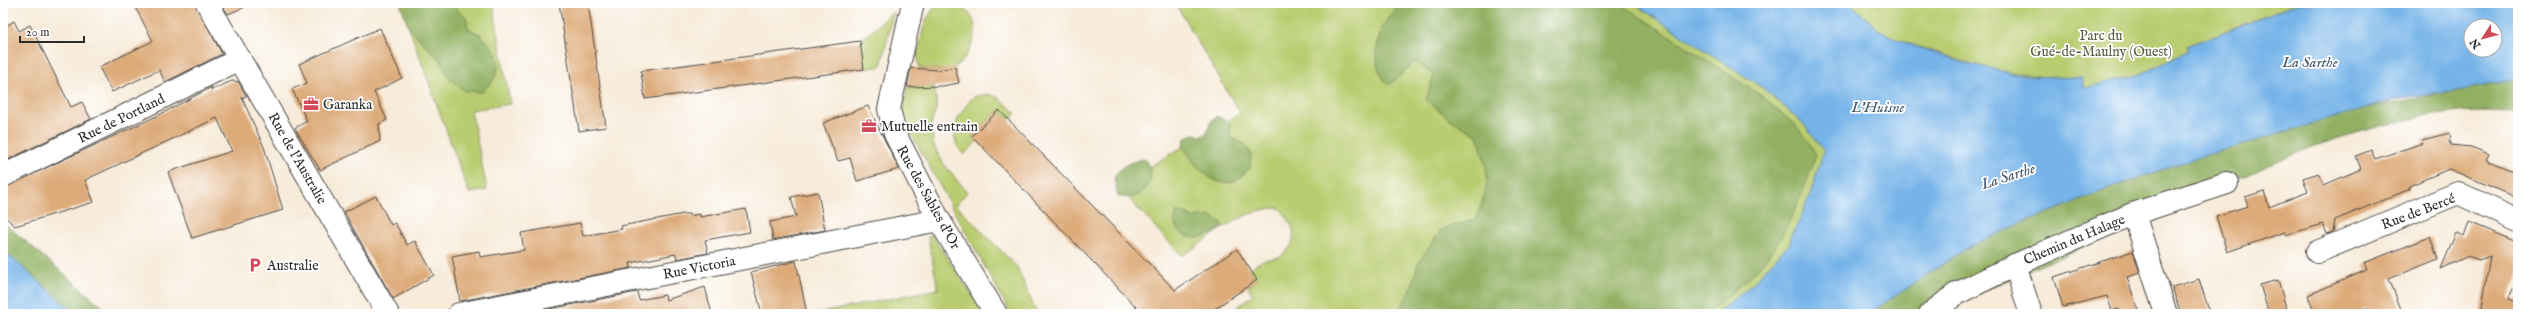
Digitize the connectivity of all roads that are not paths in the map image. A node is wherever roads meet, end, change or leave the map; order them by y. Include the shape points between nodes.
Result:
1 (207, 3) edge
2 (913, 3) edge
3 (240, 59) junction
4 (3, 176) edge
5 (2227, 183) dead end
6 (2134, 214) junction
7 (939, 220) junction
8 (2518, 221) edge
9 (2317, 252) dead end
10 (2015, 265) junction
11 (388, 314) edge
12 (459, 314) edge
13 (996, 314) edge
14 (1930, 314) edge
15 (2031, 314) edge
16 (2166, 314) edge

1 - 3 street, Rue de l'Australie
2 - 7 street, Rue des Sables d'Or via 889,109 894,134
3 - 4 street, Rue de Portland
3 - 11 street, Rue de l'Australie
5 - 6 street, Chemin du Halage
6 - 10 street, Chemin du Halage
6 - 16 street
7 - 12 street, Rue Victoria
7 - 13 street, Rue des Sables d'Or
8 - 9 street, Rue de Bercé via 2458,193
10 - 14 street, Chemin du Halage via 1956,294
10 - 15 street

